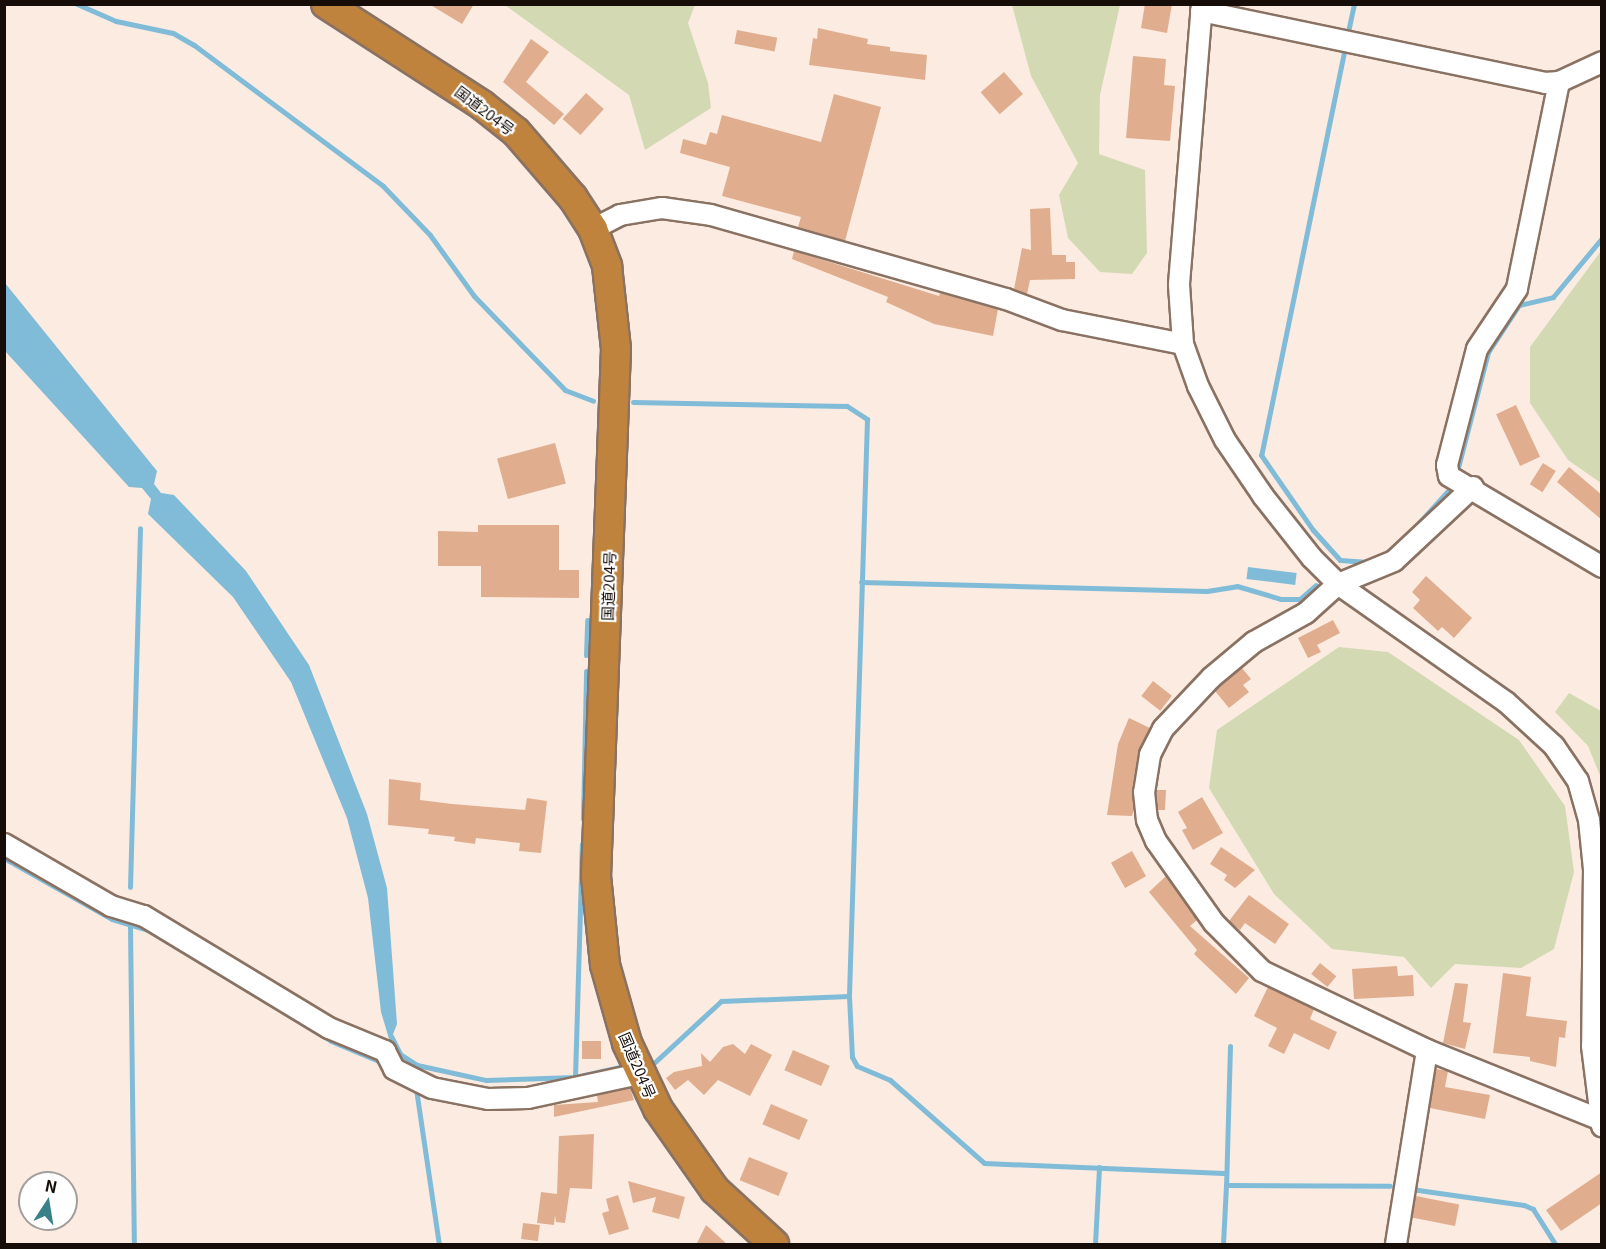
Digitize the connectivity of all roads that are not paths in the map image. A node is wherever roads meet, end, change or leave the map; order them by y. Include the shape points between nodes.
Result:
1 (326, 4) edge
2 (1202, 8) edge
3 (1602, 62) edge
4 (1559, 82) junction
5 (593, 229) junction
6 (1183, 344) junction
7 (1461, 481) junction
8 (1602, 567) edge
9 (1338, 584) junction
10 (4, 844) edge
11 (1427, 1050) junction
12 (639, 1074) junction
13 (1600, 1123) edge
14 (774, 1245) edge
15 (1396, 1245) edge

1 - 5 highway, 国道204号 via 482,105 516,132 573,198
2 - 4 street via 1545,83
2 - 6 street via 1179,285
3 - 4 street
4 - 7 street via 1517,289 1478,349 1447,465
5 - 6 street via 620,215 662,208 711,215 1006,299 1062,320
5 - 12 highway, 国道204号 via 608,266 616,350 596,876 605,965
6 - 9 street via 1198,386 1226,440 1270,505
7 - 8 street
7 - 9 street via 1394,561
9 - 11 street via 1306,613 1254,642 1228,663 1163,729 1150,755 1144,792 1147,820 1156,841 1214,922 1262,971
9 - 13 street via 1506,702 1554,746 1578,781 1589,820 1594,869 1592,1046
10 - 12 street via 111,906 144,916 329,1028 385,1051 391,1063 432,1088 488,1099 528,1098
11 - 13 street
11 - 15 street
12 - 14 highway, 国道204号 via 683,1148 715,1190

